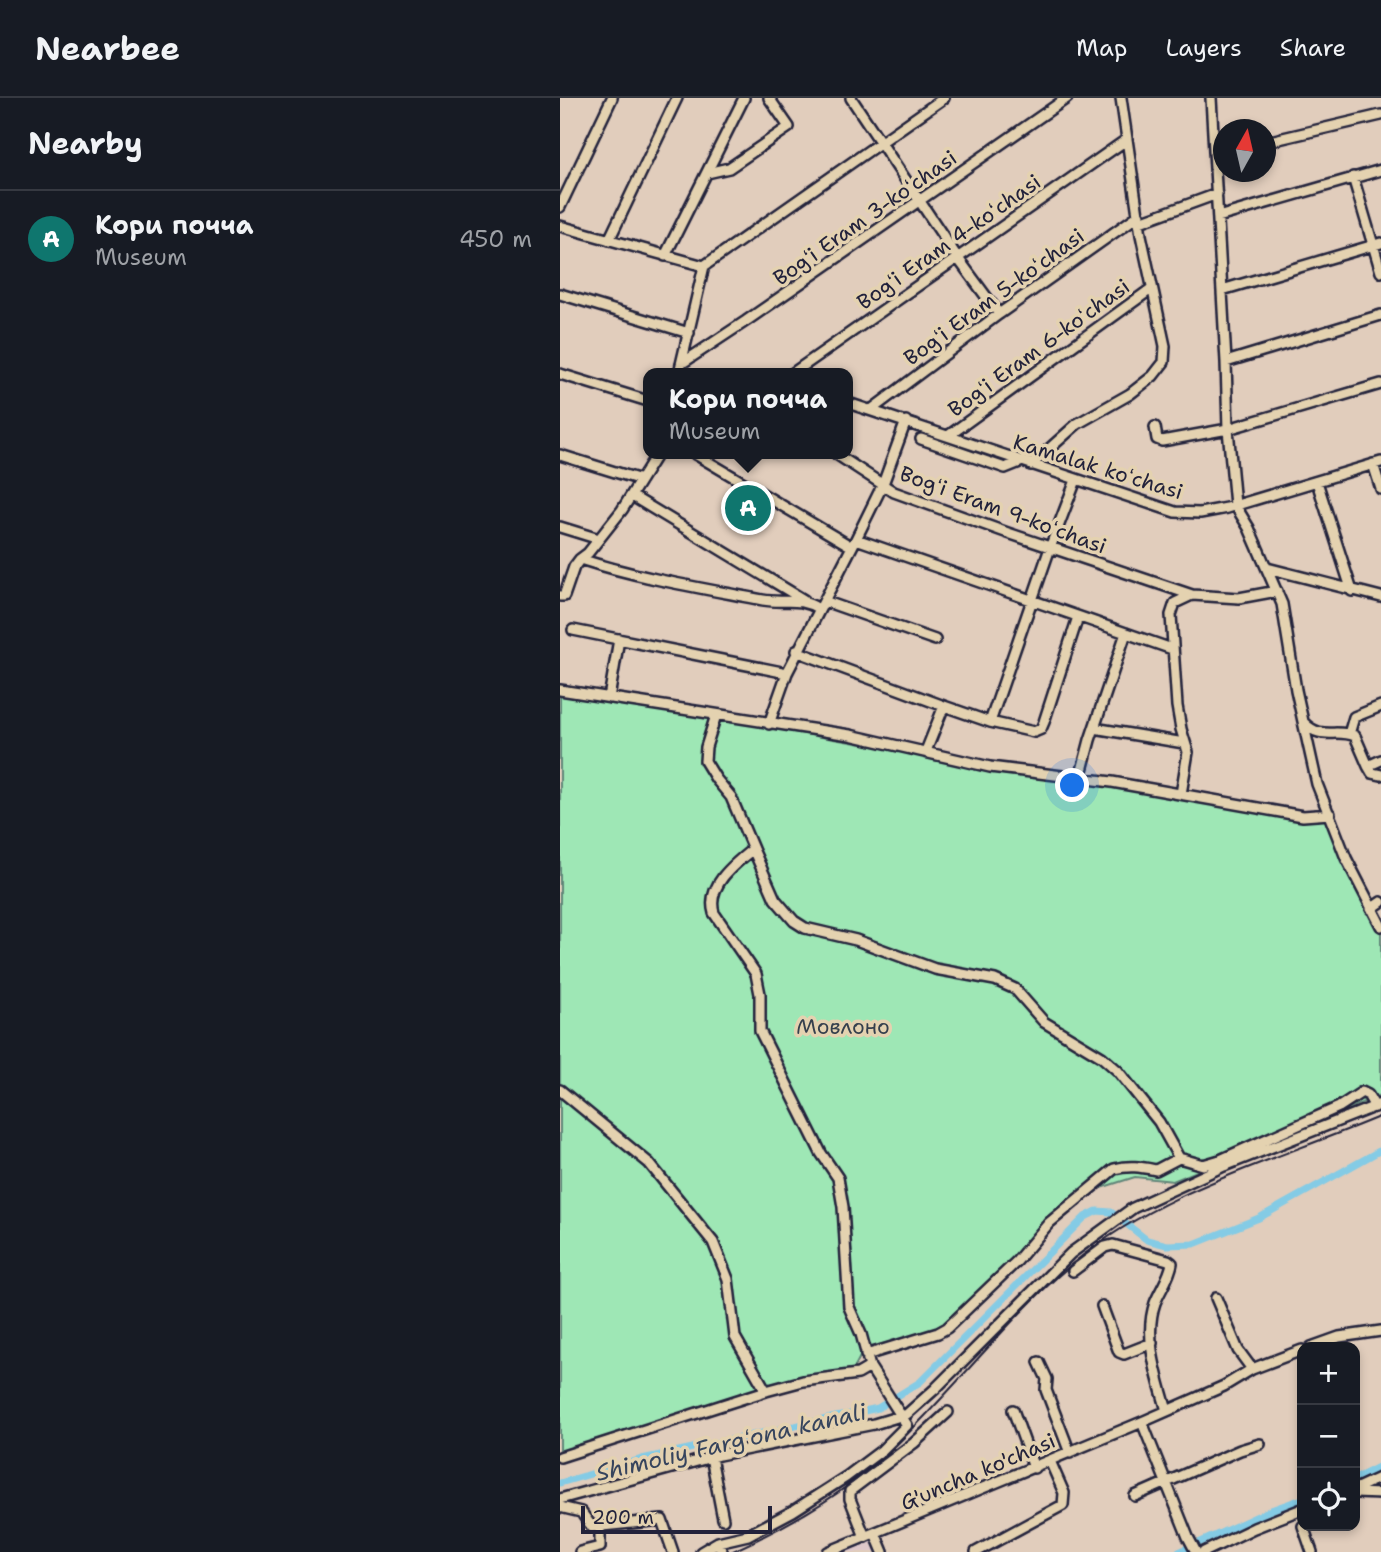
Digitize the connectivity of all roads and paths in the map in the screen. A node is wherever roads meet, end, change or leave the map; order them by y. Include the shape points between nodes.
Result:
1 (611, 98) edge
2 (677, 98) edge
3 (744, 98) edge
4 (769, 98) edge
5 (851, 98) edge
6 (944, 98) edge
7 (1067, 98) edge
8 (1121, 98) edge
9 (1211, 98) edge
10 (1381, 115) edge
11 (1214, 119) edge
12 (1276, 139) edge
13 (1126, 140) junction
14 (881, 142) junction
15 (1381, 170) edge
16 (707, 173) junction
17 (1353, 177) junction
18 (1218, 182) edge
19 (1217, 194) junction
20 (920, 201) junction
21 (560, 207) edge
22 (1217, 218) junction
23 (1139, 219) junction
24 (560, 226) edge
25 (609, 240) junction
26 (1377, 244) edge
27 (665, 256) junction
28 (957, 257) junction
29 (704, 265) junction
30 (1381, 272) edge
31 (1151, 289) junction
32 (1222, 290) junction
33 (560, 294) edge
34 (999, 314) junction
35 (1381, 315) edge
36 (689, 332) junction
37 (1226, 362) junction
38 (680, 368) edge
39 (800, 368) edge
40 (560, 374) edge
41 (1381, 384) edge
42 (643, 399) edge
43 (853, 405) edge
44 (871, 410) junction
45 (906, 421) junction
46 (1155, 427) dead end
47 (1228, 429) junction
48 (948, 436) junction
49 (921, 439) dead end
50 (560, 455) edge
51 (654, 459) edge
52 (704, 459) edge
53 (844, 459) edge
54 (1020, 462) junction
55 (1377, 463) edge
56 (1031, 465) junction
57 (641, 480) junction
58 (1076, 480) junction
59 (1317, 482) junction
60 (883, 484) junction
61 (1381, 489) edge
62 (632, 496) junction
63 (1235, 505) junction
64 (560, 527) edge
65 (599, 539) junction
66 (854, 543) junction
67 (1050, 548) junction
68 (580, 559) junction
69 (1267, 568) junction
70 (1277, 591) junction
71 (1352, 591) junction
72 (564, 593) edge
73 (1192, 595) junction
74 (1381, 597) edge
75 (806, 601) junction
76 (1032, 601) junction
77 (822, 605) junction
78 (1078, 617) junction
79 (573, 630) dead end
80 (1126, 633) junction
81 (619, 639) junction
82 (935, 640) dead end
83 (1172, 649) junction
84 (796, 651) junction
85 (786, 673) junction
86 (560, 690) edge
87 (609, 698) junction
88 (944, 706) junction
89 (1381, 706) edge
90 (716, 716) junction
91 (1303, 721) junction
92 (990, 722) junction
93 (769, 724) junction
94 (1094, 728) junction
95 (1349, 734) junction
96 (1184, 743) junction
97 (926, 751) junction
98 (1381, 760) edge
99 (1368, 766) junction
100 (1381, 775) edge
101 (1080, 778) junction
102 (1181, 794) junction
103 (1330, 814) junction
104 (752, 849) junction
105 (1381, 902) edge
106 (1371, 909) junction
107 (1381, 926) edge
108 (560, 1090) edge
109 (1378, 1106) edge
110 (1179, 1158) junction
111 (1073, 1271) dead end
112 (1216, 1298) dead end
113 (1102, 1306) dead end
114 (1381, 1331) edge
115 (1324, 1342) edge
116 (1152, 1343) junction
117 (1297, 1352) edge
118 (866, 1355) junction
119 (1039, 1362) dead end
120 (870, 1367) junction
121 (1252, 1369) junction
122 (766, 1391) junction
123 (1013, 1410) dead end
124 (1167, 1411) junction
125 (948, 1412) dead end
126 (899, 1414) junction
127 (1142, 1422) junction
128 (1261, 1444) dead end
129 (1070, 1452) junction
130 (560, 1457) edge
131 (711, 1457) junction
132 (1051, 1461) junction
133 (1034, 1468) junction
134 (1381, 1477) edge
135 (1166, 1483) junction
136 (1360, 1488) edge
137 (1360, 1492) edge
138 (1381, 1494) edge
139 (1135, 1496) dead end
140 (560, 1499) edge
141 (560, 1507) edge
142 (1297, 1511) edge
143 (723, 1519) dead end
144 (600, 1527) junction
145 (1305, 1531) edge
146 (870, 1535) junction
147 (720, 1546) edge
148 (580, 1552) edge
149 (673, 1552) edge
150 (701, 1552) edge
151 (828, 1552) edge
152 (883, 1552) edge
153 (976, 1552) edge
154 (1196, 1552) edge
155 (1204, 1552) edge
156 (1312, 1552) edge

1 - 21 street
2 - 25 street
3 - 16 street
4 - 16 street via 789,127 729,167
5 - 14 street
6 - 14 street
7 - 20 street, Bogʻi Eram 3-koʻchasi
8 - 13 street
9 - 11 street
10 - 12 street
13 - 23 street
13 - 28 street, Bogʻi Eram 4-koʻchasi
14 - 20 street
14 - 29 street
15 - 17 street
16 - 27 street
17 - 22 street
17 - 26 street
18 - 19 street
19 - 22 street
19 - 23 street, Bogʻi Eram 5-koʻchasi
20 - 28 street
20 - 38 street, Bogʻi Eram 3-koʻchasi
22 - 32 street
23 - 31 street
23 - 34 street, Bogʻi Eram 5-koʻchasi
24 - 25 street
25 - 27 street
26 - 30 street
26 - 32 street
27 - 29 street
28 - 34 street
28 - 39 street, Bogʻi Eram 4-koʻchasi
29 - 36 street
31 - 48 street, Bogʻi Eram 6-koʻchasi
31 - 56 street via 1165,346 1164,362 1130,394 1077,424
32 - 37 street
33 - 36 street
34 - 44 street, Bogʻi Eram 5-koʻchasi
35 - 37 street
36 - 38 street
37 - 47 street
40 - 42 street
41 - 47 street
43 - 44 street, Kamalak koʻchasi
44 - 45 street, Kamalak koʻchasi
45 - 48 street, Kamalak koʻchasi
45 - 60 street
46 - 47 street via 1157,439 1162,440
47 - 63 street
48 - 54 street, Kamalak koʻchasi
49 - 54 street via 1005,468
50 - 57 street
51 - 57 street
52 - 66 street
53 - 60 street
54 - 56 street, Kamalak koʻchasi
55 - 59 street, Kamalak koʻchasi
55 - 61 street
56 - 58 street, Kamalak koʻchasi
57 - 62 street
58 - 63 street, Kamalak koʻchasi via 1175,512 1200,513
58 - 67 street
59 - 63 street, Kamalak koʻchasi
59 - 71 street
60 - 66 street, Bogʻi Eram 9-koʻchasi
60 - 67 street, Bogʻi Eram 9-koʻchasi via 894,492
62 - 65 street
62 - 75 street
63 - 69 street
64 - 65 street
65 - 68 street
66 - 76 street
66 - 77 street, Bogʻi Eram 9-koʻchasi
67 - 73 street, Bogʻi Eram 9-koʻchasi
67 - 76 street
68 - 72 street
68 - 75 street via 744,597
69 - 70 street
69 - 71 street
70 - 73 street, Bogʻi Eram 9-koʻchasi via 1239,598
70 - 91 street
71 - 74 street
73 - 83 street via 1179,599 1172,608
75 - 77 street
76 - 78 street
76 - 92 street
77 - 82 street
77 - 84 street, Bogʻi Eram 9-koʻchasi
78 - 80 street
78 - 92 street via 1041,729 1030,732
79 - 81 street
80 - 83 street
80 - 94 street
81 - 85 street
81 - 87 street
83 - 96 street
84 - 85 street, Bogʻi Eram 9-koʻchasi
84 - 88 street
85 - 93 street, Bogʻi Eram 9-koʻchasi
86 - 87 street
87 - 90 street
88 - 92 street
88 - 97 street
89 - 95 street via 1354,717
90 - 93 street
90 - 104 street via 705,761 731,797
91 - 95 street via 1319,734
91 - 103 street via 1317,784
93 - 97 street
94 - 96 street
94 - 101 street
95 - 99 street via 1357,739
96 - 102 street via 1188,758
97 - 101 street via 990,766
98 - 99 street
99 - 100 street
101 - 102 street
102 - 103 street via 1303,816
103 - 106 street
104 - 110 street via 775,900 805,928 856,940 935,970 1014,989 1044,1022 1118,1071 1159,1122
104 - 118 street via 725,875 712,905 756,974 760,1031 838,1178 849,1307
105 - 106 street
106 - 107 street
108 - 122 street via 649,1163 713,1242 728,1279 735,1337
109 - 110 street via 1362,1093 1208,1164
109 - 126 street via 1224,1166 1133,1208 1071,1252 916,1407
110 - 118 street via 1156,1170 1139,1166 1114,1169 1049,1223 1017,1261 942,1332
111 - 116 street via 1113,1245 1170,1261 1151,1322
112 - 121 street via 1238,1350
113 - 116 street via 1119,1352
114 - 115 street
116 - 124 street
117 - 121 street, G'uncha ko'chasi
118 - 120 street
119 - 129 street
120 - 122 street via 858,1374
120 - 126 street
121 - 124 street, G'uncha ko'chasi
122 - 130 street
123 - 133 street
124 - 127 street, G'uncha ko'chasi
125 - 146 street via 850,1491
126 - 131 street via 861,1427
126 - 147 street via 907,1425 846,1477 748,1535
127 - 129 street, G'uncha ko'chasi
127 - 135 street
128 - 135 street
129 - 132 street, G'uncha ko'chasi
131 - 140 street
131 - 143 street
132 - 133 street, G'uncha ko'chasi
132 - 153 street via 1064,1493 1063,1505
133 - 146 street, G'uncha ko'chasi
134 - 136 street
135 - 139 street
135 - 154 street
137 - 138 street
141 - 144 street via 581,1512 589,1525
142 - 155 street
144 - 148 street via 602,1545
144 - 149 street via 662,1520
145 - 156 street
146 - 151 street, G'uncha ko'chasi
146 - 152 street
147 - 150 street

